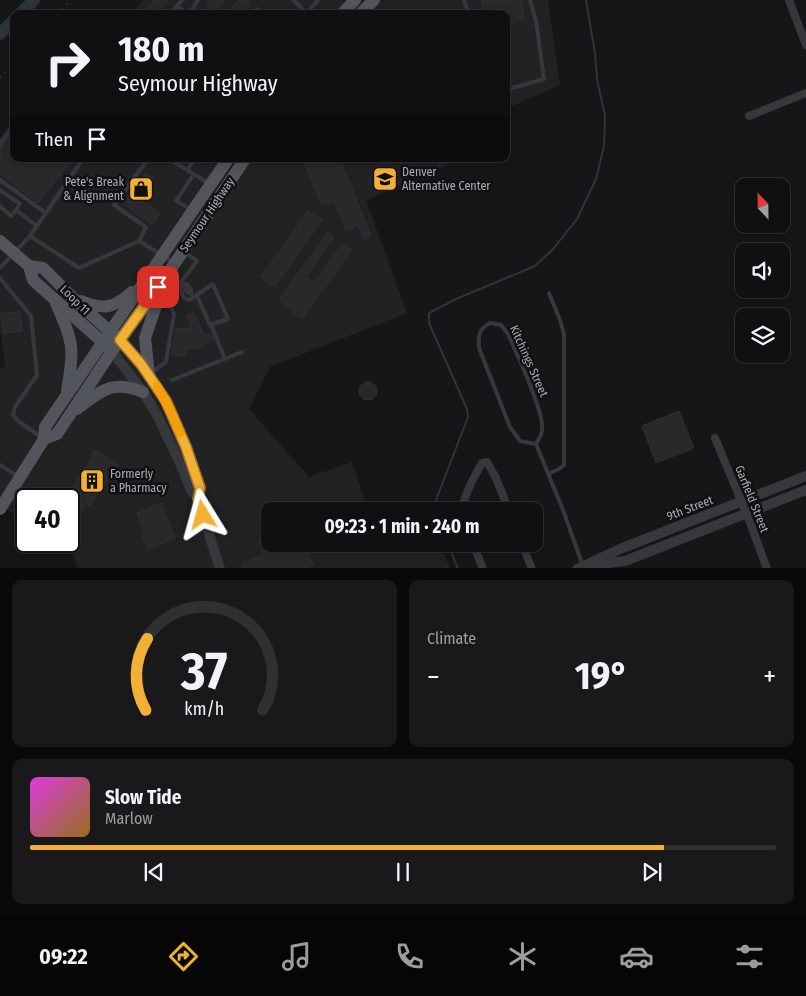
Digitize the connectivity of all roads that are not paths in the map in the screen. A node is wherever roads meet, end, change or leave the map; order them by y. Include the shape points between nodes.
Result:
1 (182, 0) edge
2 (293, 0) edge
3 (318, 0) edge
4 (355, 0) edge
5 (374, 0) edge
6 (530, 0) edge
7 (789, 0) edge
8 (177, 6) junction
9 (174, 10) edge
10 (182, 10) edge
11 (304, 10) edge
12 (310, 10) edge
13 (346, 10) edge
14 (364, 10) edge
15 (806, 46) edge
16 (510, 89) edge
17 (806, 93) edge
18 (749, 116) dead end
19 (10, 130) edge
20 (0, 144) edge
21 (81, 162) edge
22 (146, 162) edge
23 (174, 162) edge
24 (192, 162) edge
25 (224, 162) edge
26 (243, 162) edge
27 (188, 170) junction
28 (194, 174) junction
29 (0, 180) edge
30 (210, 185) junction
31 (0, 190) edge
32 (0, 206) edge
33 (16, 210) junction
34 (192, 211) junction
35 (46, 213) junction
36 (37, 226) junction
37 (30, 236) junction
38 (0, 241) edge
39 (139, 241) junction
40 (183, 251) junction
41 (14, 254) junction
42 (162, 255) junction
43 (29, 266) junction
44 (0, 268) edge
45 (171, 269) junction
46 (0, 278) edge
47 (181, 282) junction
48 (142, 284) junction
49 (161, 292) junction
50 (549, 293) dead end
51 (193, 296) junction
52 (74, 298) junction
53 (54, 299) junction
54 (211, 324) junction
55 (111, 341) junction
56 (242, 352) dead end
57 (224, 359) junction
58 (149, 375) junction
59 (172, 380) dead end
60 (143, 392) junction
61 (66, 394) junction
62 (169, 408) junction
63 (157, 415) junction
64 (69, 416) junction
65 (715, 438) dead end
66 (44, 440) junction
67 (536, 444) junction
68 (0, 465) edge
69 (548, 474) junction
70 (806, 476) edge
71 (20, 478) junction
72 (806, 490) edge
73 (4, 493) edge
74 (198, 499) junction
75 (741, 501) junction
76 (463, 502) edge
77 (505, 502) edge
78 (0, 509) edge
79 (746, 513) junction
80 (476, 552) edge
81 (525, 552) edge
82 (580, 567) edge
83 (220, 568) edge
84 (483, 568) edge
85 (532, 568) edge
86 (767, 568) edge

1 - 8 lane
2 - 11 lane
3 - 12 lane
4 - 13 main road
5 - 14 main road
6 - 16 lane via 544,79
7 - 15 street
8 - 9 lane
8 - 10 lane
17 - 18 street
19 - 20 lane
21 - 35 lane
22 - 39 lane via 114,205 146,227
23 - 27 lane
24 - 27 lane
25 - 30 main road, Seymour Highway
26 - 40 main road, Seymour Highway
27 - 28 lane
28 - 30 lane
28 - 34 lane via 176,201
29 - 35 lane
30 - 34 main road, Seymour Highway
31 - 33 lane via 20,204
32 - 33 lane via 11,216
33 - 36 lane
34 - 42 main road, Seymour Highway
35 - 36 lane
36 - 37 lane
37 - 39 lane via 79,268
37 - 41 lane
38 - 41 main road, Loop 11 / Loop 11
39 - 42 lane
40 - 45 main road, Seymour Highway
40 - 47 lane via 197,261
41 - 43 main road, Loop 11 / Loop 11
41 - 44 lane
42 - 45 lane
42 - 48 main road, Seymour Highway
43 - 52 main road, Loop 11 / Loop 11 via 43,268
43 - 53 main road, Loop 11 / Loop 11 via 33,280
45 - 47 lane
45 - 49 main road
45 - 55 main road, Seymour Highway
46 - 66 lane via 30,316 37,375 13,415
47 - 51 lane via 187,284
47 - 51 lane via 179,288 184,298 189,300
48 - 52 main road via 108,308
48 - 55 main road, Seymour Highway
49 - 58 main road via 145,338
49 - 58 lane via 174,314 166,362
50 - 69 lane via 564,334 564,465
51 - 54 lane
51 - 54 lane via 212,284 228,319
52 - 55 main road, Loop 11 / Loop 11
53 - 55 main road, Loop 11 / Loop 11
53 - 61 main road via 72,344
54 - 57 lane
55 - 58 street
55 - 60 street
55 - 61 main road, Seymour Highway
55 - 64 main road, Seymour Highway
56 - 57 lane
57 - 59 lane
58 - 62 street
60 - 63 street
60 - 64 main road via 126,386 109,388
61 - 66 main road, Seymour Highway via 45,427
62 - 63 street
62 - 74 street via 200,488
63 - 74 street
64 - 66 main road, Seymour Highway via 57,434
65 - 75 street, Garfield Street
66 - 71 main road, Seymour Highway
67 - 67 lane, Kitchings Street via 543,423 538,406 508,334 501,325 490,323 481,328 478,348 510,427 520,441
67 - 69 lane
68 - 71 lane
69 - 82 lane
70 - 75 street, 9th Street
71 - 73 main road, Seymour Highway
72 - 79 street, 9th Street
73 - 78 main road, Seymour Highway
74 - 83 street
75 - 79 street, Garfield Street
75 - 82 street, 9th Street
76 - 77 street via 482,463 487,462
79 - 82 street, 9th Street via 625,561
79 - 86 street, Garfield Street
80 - 84 street
81 - 85 street

